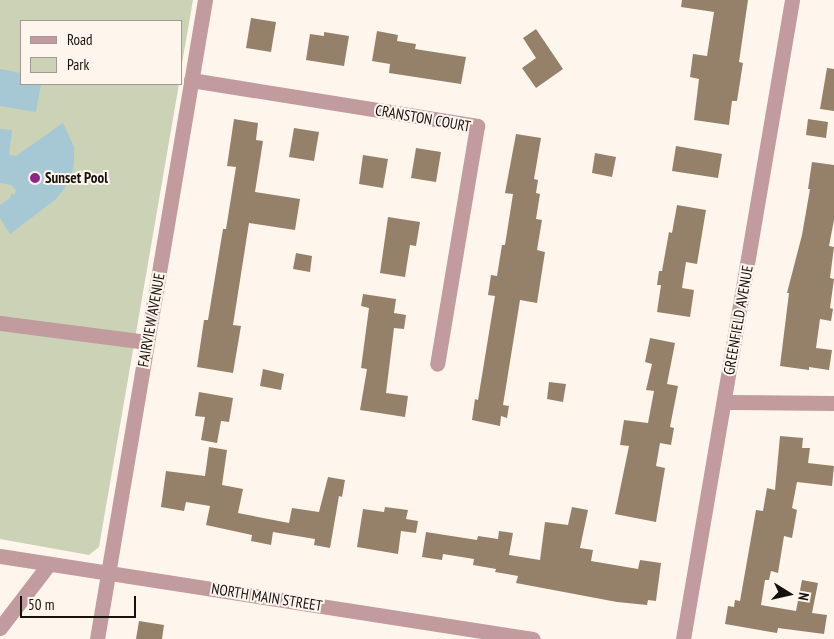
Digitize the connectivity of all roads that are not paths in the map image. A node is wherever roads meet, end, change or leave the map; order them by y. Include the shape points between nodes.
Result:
1 (205, 0) edge
2 (792, 0) edge
3 (192, 80) junction
4 (0, 323) edge
5 (147, 342) junction
6 (437, 364) dead end
7 (724, 402) junction
8 (834, 403) edge
9 (0, 556) edge
10 (49, 564) junction
11 (108, 572) junction
12 (0, 628) edge
13 (478, 634) edge
14 (97, 639) edge
15 (534, 639) edge
16 (683, 639) edge

1 - 3 street, FAIRVIEW AVENUE
2 - 7 street, GREENFIELD AVENUE
3 - 5 street, FAIRVIEW AVENUE
3 - 6 street, CRANSTON COURT via 477,126
4 - 5 street
5 - 11 street, FAIRVIEW AVENUE
7 - 8 street
7 - 16 street, GREENFIELD AVENUE
9 - 10 street, NORTH MAIN STREET
10 - 11 street, NORTH MAIN STREET
10 - 12 street
11 - 13 street, NORTH MAIN STREET
11 - 14 street, FAIRVIEW AVENUE
13 - 15 street, NORTH MAIN STREET

